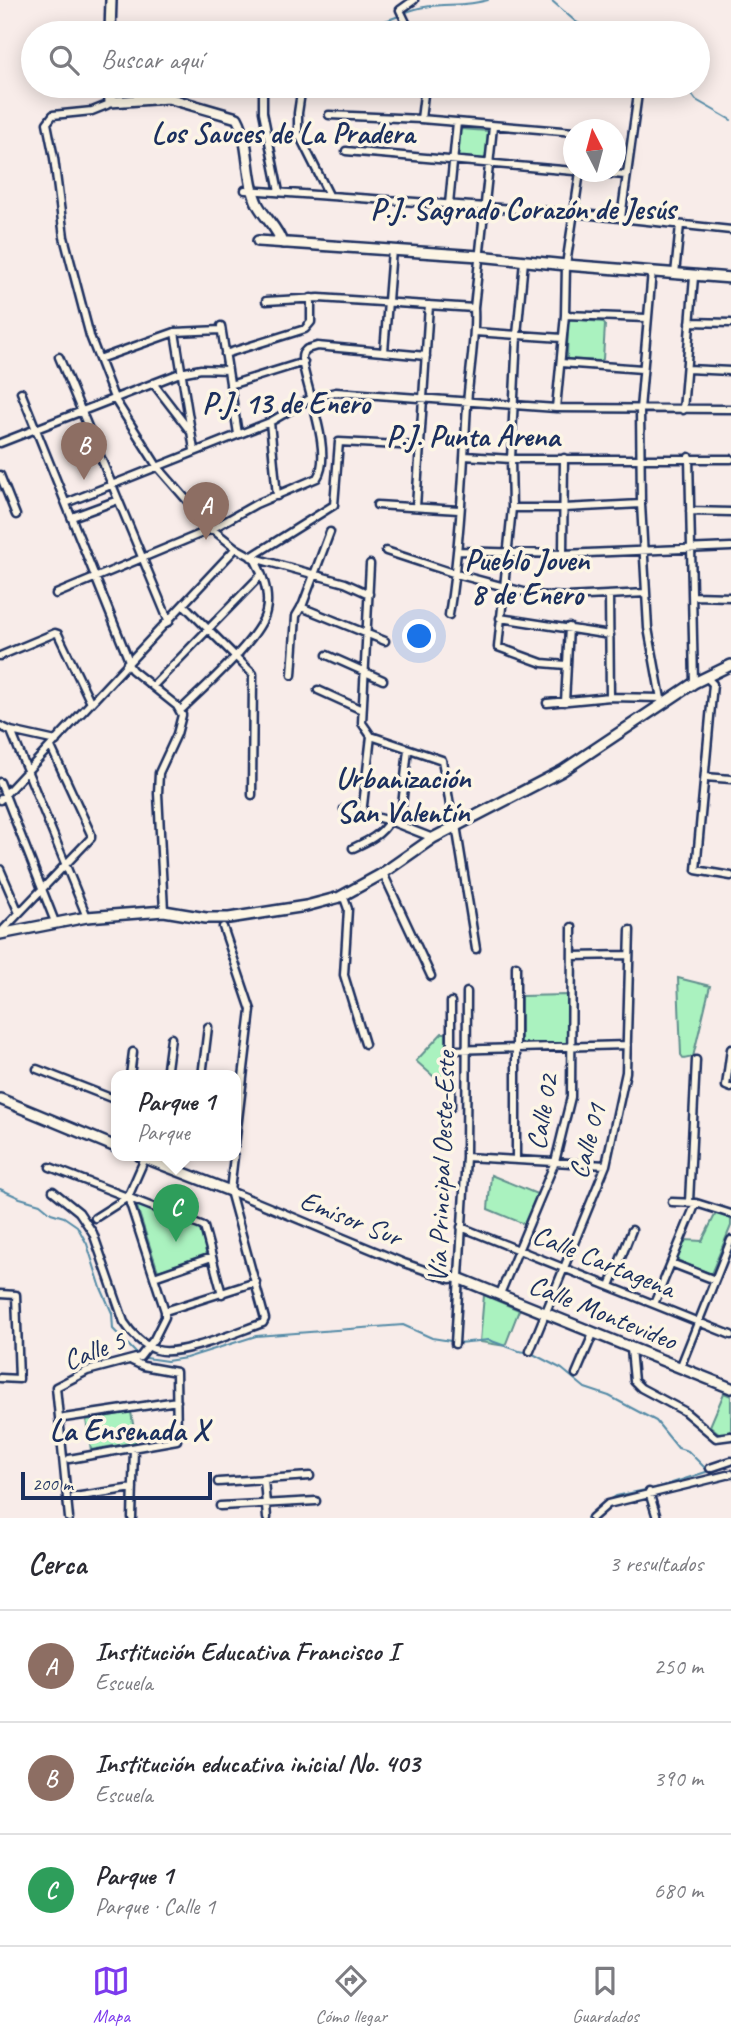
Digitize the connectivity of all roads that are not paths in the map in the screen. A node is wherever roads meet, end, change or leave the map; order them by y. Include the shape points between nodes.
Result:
1 (111, 0) edge
2 (414, 0) edge
3 (110, 21) edge
4 (404, 21) edge
5 (110, 98) edge
6 (168, 98) edge
7 (168, 98) edge
8 (263, 98) edge
9 (300, 98) edge
10 (424, 98) edge
11 (637, 98) edge
12 (107, 105) dead end
13 (329, 116) dead end
14 (421, 120) junction
15 (457, 122) junction
16 (493, 127) junction
17 (563, 131) edge
18 (346, 151) dead end
19 (453, 160) junction
20 (488, 163) junction
21 (563, 170) edge
22 (626, 175) edge
23 (580, 182) edge
24 (625, 182) edge
25 (249, 190) junction
26 (279, 192) junction
27 (329, 195) junction
28 (449, 204) junction
29 (485, 206) junction
30 (573, 213) junction
31 (621, 218) junction
32 (680, 225) junction
33 (731, 230) edge
34 (258, 241) dead end
35 (282, 243) junction
36 (392, 250) junction
37 (479, 256) junction
38 (524, 261) junction
39 (566, 265) junction
40 (652, 271) junction
41 (675, 274) junction
42 (694, 276) junction
43 (731, 278) edge
44 (312, 298) junction
45 (266, 301) dead end
46 (387, 302) junction
47 (429, 304) junction
48 (474, 308) junction
49 (565, 315) junction
50 (647, 318) junction
51 (690, 322) junction
52 (731, 323) edge
53 (175, 332) junction
54 (475, 332) junction
55 (517, 335) junction
56 (562, 338) junction
57 (384, 352) junction
58 (225, 354) junction
59 (426, 356) junction
60 (60, 357) dead end
61 (99, 359) junction
62 (304, 362) junction
63 (561, 363) junction
64 (642, 369) junction
65 (687, 369) junction
66 (228, 370) junction
67 (731, 371) edge
68 (180, 373) junction
69 (153, 383) junction
70 (230, 385) junction
71 (21, 392) dead end
72 (313, 397) junction
73 (114, 398) junction
74 (423, 398) junction
75 (468, 401) junction
76 (514, 404) junction
77 (556, 408) junction
78 (731, 409) edge
79 (640, 410) junction
80 (683, 410) junction
81 (82, 412) junction
82 (270, 422) junction
83 (36, 429) junction
84 (191, 432) junction
85 (238, 434) junction
86 (0, 443) edge
87 (419, 446) junction
88 (194, 450) junction
89 (465, 456) junction
90 (689, 457) junction
91 (564, 458) junction
92 (640, 458) junction
93 (511, 459) junction
94 (731, 459) edge
95 (157, 466) junction
96 (0, 475) edge
97 (112, 484) junction
98 (277, 496) junction
99 (118, 500) junction
100 (66, 503) junction
101 (640, 504) junction
102 (377, 505) dead end
103 (416, 508) junction
104 (512, 508) junction
105 (564, 508) junction
106 (459, 510) junction
107 (690, 511) junction
108 (731, 512) edge
109 (16, 515) dead end
110 (72, 517) junction
111 (212, 529) junction
112 (330, 532) dead end
113 (692, 547) junction
114 (731, 547) edge
115 (236, 548) junction
116 (386, 551) dead end
117 (457, 551) junction
118 (644, 551) junction
119 (507, 552) junction
120 (563, 554) junction
121 (253, 557) junction
122 (143, 558) junction
123 (370, 564) dead end
124 (456, 574) junction
125 (261, 575) junction
126 (313, 576) junction
127 (96, 578) junction
128 (504, 587) junction
129 (646, 593) junction
130 (56, 594) dead end
131 (369, 594) junction
132 (609, 595) junction
133 (693, 596) junction
134 (731, 597) edge
135 (184, 605) junction
136 (301, 607) junction
137 (449, 615) dead end
138 (500, 618) junction
139 (169, 622) junction
140 (569, 627) junction
141 (209, 629) junction
142 (367, 633) junction
143 (610, 635) junction
144 (385, 641) dead end
145 (327, 655) dead end
146 (0, 656) edge
147 (236, 656) junction
148 (128, 662) junction
149 (731, 664) edge
150 (566, 665) junction
151 (365, 672) junction
152 (292, 675) dead end
153 (706, 677) junction
154 (383, 680) dead end
155 (694, 684) junction
156 (153, 686) junction
157 (318, 690) dead end
158 (610, 697) junction
159 (662, 701) junction
160 (565, 702) junction
161 (91, 703) junction
162 (547, 703) dead end
163 (181, 710) junction
164 (362, 710) junction
165 (0, 726) edge
166 (11, 731) junction
167 (371, 736) junction
168 (54, 744) junction
169 (408, 749) junction
170 (28, 773) junction
171 (705, 777) junction
172 (731, 779) edge
173 (0, 782) edge
174 (252, 795) dead end
175 (3, 797) edge
176 (344, 809) dead end
177 (362, 814) junction
178 (389, 821) junction
179 (400, 825) junction
180 (457, 825) junction
181 (433, 838) junction
182 (353, 848) dead end
183 (66, 864) junction
184 (0, 869) edge
185 (383, 873) junction
186 (731, 876) edge
187 (43, 887) junction
188 (344, 895) junction
189 (164, 911) junction
190 (19, 913) junction
191 (88, 916) junction
192 (55, 922) junction
193 (223, 927) dead end
194 (572, 927) dead end
195 (630, 930) dead end
196 (0, 933) edge
197 (476, 949) dead end
198 (629, 955) junction
199 (572, 956) junction
200 (516, 966) dead end
201 (431, 976) dead end
202 (467, 992) dead end
203 (451, 1002) dead end
204 (208, 1027) dead end
205 (171, 1038) dead end
206 (365, 1044) dead end
207 (627, 1045) junction
208 (572, 1048) junction
209 (517, 1049) junction
210 (731, 1049) edge
211 (467, 1050) junction
212 (452, 1051) junction
213 (133, 1052) dead end
214 (696, 1060) dead end
215 (37, 1069) dead end
216 (131, 1070) edge
217 (167, 1070) edge
218 (203, 1070) edge
219 (731, 1088) edge
220 (111, 1098) edge
221 (0, 1099) edge
222 (241, 1100) edge
223 (451, 1107) dead end
224 (111, 1145) edge
225 (466, 1157) junction
226 (516, 1159) junction
227 (142, 1161) edge
228 (153, 1161) edge
229 (233, 1161) edge
230 (555, 1162) junction
231 (606, 1165) junction
232 (50, 1167) dead end
233 (53, 1191) dead end
234 (230, 1191) junction
235 (128, 1197) junction
236 (672, 1202) dead end
237 (692, 1203) junction
238 (731, 1214) edge
239 (94, 1218) dead end
240 (461, 1227) junction
241 (632, 1230) dead end
242 (731, 1240) edge
243 (518, 1249) junction
244 (212, 1257) junction
245 (671, 1262) junction
246 (565, 1267) junction
247 (154, 1278) junction
248 (458, 1278) junction
249 (715, 1280) junction
250 (256, 1282) junction
251 (610, 1286) junction
252 (0, 1294) edge
253 (222, 1294) junction
254 (500, 1294) junction
255 (654, 1304) junction
256 (165, 1311) junction
257 (545, 1314) junction
258 (698, 1322) junction
259 (593, 1334) junction
260 (731, 1335) edge
261 (455, 1344) dead end
262 (149, 1346) junction
263 (631, 1349) junction
264 (530, 1351) dead end
265 (132, 1361) junction
266 (680, 1368) junction
267 (576, 1374) dead end
268 (0, 1378) edge
269 (731, 1388) edge
270 (177, 1401) junction
271 (64, 1418) dead end
272 (731, 1436) edge
273 (134, 1448) junction
274 (69, 1459) dead end
275 (731, 1461) edge
276 (710, 1468) dead end
277 (731, 1474) edge
278 (310, 1476) dead end
279 (264, 1479) junction
280 (218, 1482) dead end
281 (133, 1488) junction
282 (649, 1492) junction
283 (74, 1497) dead end
284 (316, 1501) dead end
285 (266, 1504) junction
286 (220, 1506) dead end
287 (69, 1518) edge
288 (132, 1518) edge
289 (267, 1518) edge
290 (592, 1518) edge
291 (657, 1518) edge

1 - 3 street
2 - 4 street via 400,8
5 - 6 street via 110,102
7 - 25 street via 237,118
8 - 26 street
9 - 27 street via 298,133
10 - 14 street
11 - 22 street
12 - 61 street via 53,115 47,123 64,237
13 - 14 street
14 - 15 street
15 - 16 street
15 - 19 street
16 - 17 street
16 - 20 street
18 - 19 street
19 - 20 street
19 - 28 street
20 - 21 street
20 - 29 street
23 - 30 street
24 - 31 street
25 - 26 street
25 - 35 street
26 - 27 street
27 - 28 street
28 - 29 street
29 - 30 street
29 - 37 street
30 - 31 street
30 - 39 street
31 - 32 street
32 - 33 street
32 - 41 street
34 - 35 street
35 - 36 street
36 - 37 street
36 - 46 street
37 - 38 street
37 - 48 street
38 - 39 street
38 - 55 street
39 - 40 street
39 - 49 street
40 - 41 street
40 - 50 street
41 - 42 street
42 - 43 street
42 - 51 street
44 - 45 street
44 - 46 street
44 - 58 street via 312,322 305,330
46 - 47 street
46 - 57 street
47 - 48 street
47 - 59 street
48 - 54 street
49 - 50 street
49 - 56 street
50 - 64 street
51 - 52 street
51 - 65 street
53 - 58 street via 221,328
53 - 61 street
53 - 68 street
54 - 55 street
54 - 75 street
55 - 56 street
55 - 76 street
56 - 63 street
57 - 59 street
57 - 62 street via 317,346 305,351
58 - 66 street
59 - 74 street
60 - 81 street
61 - 73 street
62 - 70 street
62 - 72 street
63 - 64 street
63 - 77 street
64 - 79 street
65 - 67 street
65 - 80 street
66 - 68 street
66 - 70 street
68 - 69 street
68 - 84 street
69 - 73 street
69 - 84 street
70 - 85 street
71 - 83 street
72 - 74 street via 336,392
72 - 82 street
72 - 98 street via 321,471 314,480
73 - 81 street
73 - 95 street
74 - 75 street
74 - 87 street
75 - 76 street
75 - 89 street
76 - 77 street
76 - 93 street
77 - 79 street
78 - 80 street
79 - 80 street
79 - 92 street
81 - 83 street
81 - 97 street
82 - 85 street
82 - 98 street
83 - 86 street
83 - 100 street
84 - 88 street
85 - 88 street
87 - 103 street
87 - 121 street via 339,442 334,505
88 - 95 street
89 - 93 street
89 - 106 street
90 - 92 street
90 - 94 street
90 - 107 street
91 - 92 street
91 - 93 street
91 - 105 street
92 - 101 street
93 - 104 street
95 - 97 street
95 - 111 street
96 - 109 street
97 - 99 street
97 - 100 street
98 - 111 street
99 - 110 street
99 - 122 street
100 - 110 street
101 - 105 street
101 - 118 street
102 - 103 street
103 - 106 street
104 - 105 street
104 - 119 street
105 - 120 street
106 - 117 street
107 - 108 street
107 - 113 street
110 - 127 street
111 - 115 street
111 - 122 street
112 - 126 street
113 - 114 street
113 - 118 street
113 - 133 street
115 - 121 street
115 - 135 street
116 - 124 street
117 - 119 street
117 - 124 street
118 - 120 street
118 - 129 street
119 - 120 street
119 - 128 street
121 - 125 street
121 - 126 street
122 - 127 street
122 - 139 street
123 - 131 street
124 - 128 street
124 - 137 street
125 - 141 street
125 - 147 street via 266,596 264,618
126 - 131 street
126 - 136 street
127 - 130 street
127 - 148 street
128 - 132 street via 535,595
128 - 138 street
129 - 132 street
129 - 159 street
131 - 142 street
132 - 143 street
133 - 134 street
133 - 155 street
135 - 139 street
135 - 141 street
136 - 142 street
136 - 152 street via 296,616
138 - 140 street
138 - 150 street via 498,647 542,663
139 - 148 street
140 - 143 street
140 - 150 street
141 - 147 street
141 - 156 street
142 - 144 street
142 - 151 street
143 - 158 street
145 - 151 street
146 - 161 street via 58,634
147 - 163 street
147 - 174 street via 253,676
148 - 156 street
148 - 161 street
149 - 153 street
150 - 160 street
151 - 154 street
151 - 164 street
153 - 155 street
153 - 171 street via 713,684
155 - 159 street
156 - 163 street
157 - 164 street
158 - 159 street
158 - 160 street
159 - 180 street via 562,771
160 - 162 street
161 - 168 street
163 - 189 street via 177,734 159,773
164 - 167 street via 362,723
165 - 166 street
166 - 168 street
166 - 170 street
167 - 169 street
167 - 177 street
168 - 170 street
168 - 183 street via 91,834
169 - 179 street
169 - 180 street via 442,760
170 - 175 street
170 - 183 street
171 - 172 street
171 - 186 street via 696,870
173 - 175 street
175 - 187 street
176 - 177 street
177 - 178 street
178 - 179 street
178 - 182 street via 372,839
179 - 181 street
180 - 181 street
180 - 197 street
181 - 185 street
183 - 187 street
183 - 191 street
184 - 190 street
185 - 188 street
185 - 201 street
187 - 190 street
187 - 192 street
188 - 189 street via 229,918
188 - 206 street via 348,909 344,975
189 - 191 street
190 - 196 street
191 - 192 street
192 - 196 street
193 - 222 street via 251,1010
194 - 199 street, Calle 02
195 - 198 street, Calle 01
198 - 199 street
198 - 207 street, Calle 01
199 - 208 street, Calle 02
200 - 209 street
202 - 211 street, Vía Principal Oeste-Este
203 - 212 street, Vía Principal Oeste-Este
204 - 218 street
205 - 217 street
207 - 208 street
207 - 231 street, Calle 01 via 626,1072
208 - 209 street
208 - 230 street, Calle 02 via 572,1097
209 - 211 street
209 - 226 street
210 - 219 street via 726,1086
211 - 212 street
211 - 225 street, Vía Principal Oeste-Este
212 - 223 street, Vía Principal Oeste-Este
213 - 216 street
214 - 237 street
215 - 220 street
221 - 224 street
225 - 226 street
225 - 240 street, Vía Principal Oeste-Este
226 - 230 street
227 - 235 street
228 - 234 street
229 - 234 street
230 - 231 street
230 - 243 street, Calle 02
231 - 246 street, Calle 01
232 - 235 street
233 - 262 street via 88,1222 124,1322 131,1334
234 - 248 street, Emisor Sur via 404,1263
234 - 250 street
235 - 239 street
235 - 244 street via 204,1227
235 - 247 street
236 - 237 street
237 - 238 street
237 - 245 street
240 - 243 street, Calle Cartagena
240 - 248 street, Vía Principal Oeste-Este
241 - 251 street
242 - 249 street
243 - 246 street, Calle Cartagena
243 - 254 street, Calle 02
244 - 247 street
244 - 253 street
245 - 249 street
245 - 255 street
246 - 251 street, Calle Cartagena
246 - 257 street, Calle 01
247 - 256 street
248 - 254 street, Calle Montevideo
248 - 261 street, Vía Principal Oeste-Este
249 - 258 street
250 - 253 street
250 - 262 street via 263,1323 171,1352
251 - 255 street, Calle Cartagena
252 - 268 street via 16,1295 19,1379
253 - 256 street
254 - 257 street, Calle Montevideo
255 - 258 street, Calle Cartagena
256 - 262 street
257 - 259 street, Calle Montevideo
257 - 264 street, Calle 01
258 - 260 street, Calle Cartagena
258 - 266 street
259 - 263 street, Calle Montevideo
259 - 267 street
262 - 265 street, Calle 5
263 - 266 street, Calle Montevideo
263 - 272 street via 634,1381 641,1388 678,1406 716,1438
265 - 270 street via 176,1372
265 - 287 street, Calle 5 via 87,1371 56,1387
266 - 269 street, Calle Montevideo
270 - 271 street
270 - 273 street via 177,1440
273 - 274 street
273 - 281 street
275 - 276 street
277 - 282 street
278 - 279 street
279 - 280 street
279 - 285 street
281 - 283 street
281 - 288 street
282 - 290 street via 608,1504
282 - 291 street
284 - 285 street
285 - 286 street
285 - 289 street

